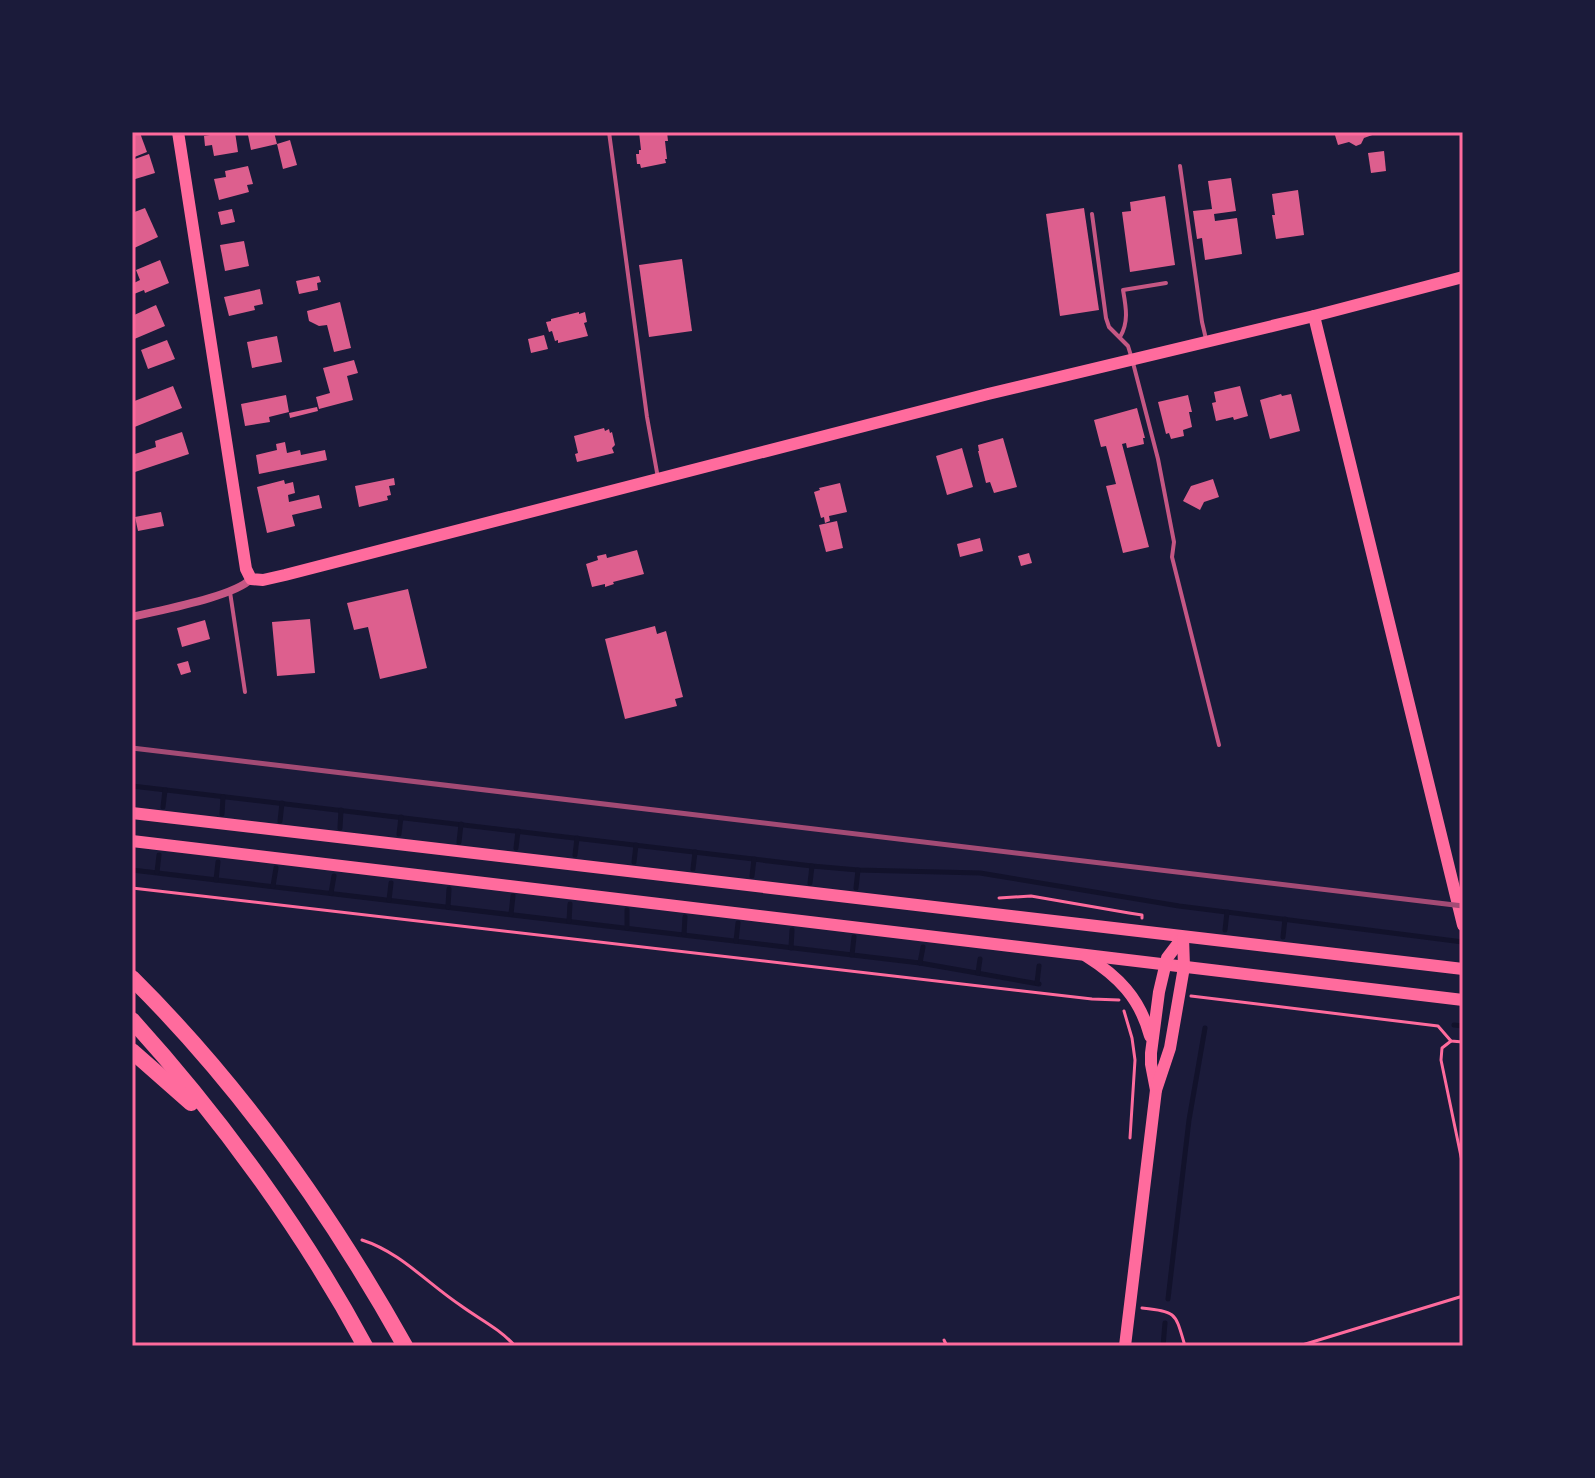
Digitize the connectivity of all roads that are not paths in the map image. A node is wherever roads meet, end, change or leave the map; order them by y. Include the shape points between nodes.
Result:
1 (178, 132) edge
2 (609, 132) edge
3 (1180, 166) dead end
4 (1092, 214) dead end
5 (1463, 277) edge
6 (1166, 283) dead end
7 (1314, 316) junction
8 (1120, 337) junction
9 (1207, 342) junction
10 (1132, 359) junction
11 (658, 479) junction
12 (251, 579) junction
13 (230, 592) junction
14 (132, 617) edge
15 (245, 692) dead end
16 (1219, 745) dead end
17 (132, 813) edge
18 (132, 841) edge
19 (1463, 925) edge
20 (1183, 937) junction
21 (1083, 955) junction
22 (1165, 964) junction
23 (1184, 967) junction
24 (1463, 969) edge
25 (132, 978) edge
26 (1463, 1000) edge
27 (132, 1020) edge
28 (1152, 1044) junction
29 (132, 1051) edge
30 (1156, 1090) junction
31 (222, 1130) junction
32 (365, 1346) edge
33 (405, 1346) edge
34 (1125, 1346) edge

1 - 12 main road
2 - 11 lane
3 - 9 lane
4 - 8 lane via 1106,318
5 - 7 main road
6 - 8 lane via 1123,290 1126,320
7 - 9 main road
7 - 19 main road
8 - 10 lane
9 - 10 main road
10 - 11 main road
10 - 16 lane via 1158,459 1174,542 1172,557
11 - 12 main road via 285,575
12 - 13 street
13 - 14 street
13 - 15 lane
17 - 20 main road
18 - 21 main road
20 - 22 main road
20 - 23 main road
20 - 24 main road
21 - 22 main road
21 - 28 main road via 1132,995
22 - 23 main road
22 - 28 main road
23 - 26 main road
23 - 30 main road via 1170,1048
25 - 33 highway via 188,1036 275,1144 354,1258
27 - 31 highway
28 - 30 main road
29 - 31 highway
30 - 34 main road
31 - 32 highway via 282,1211

